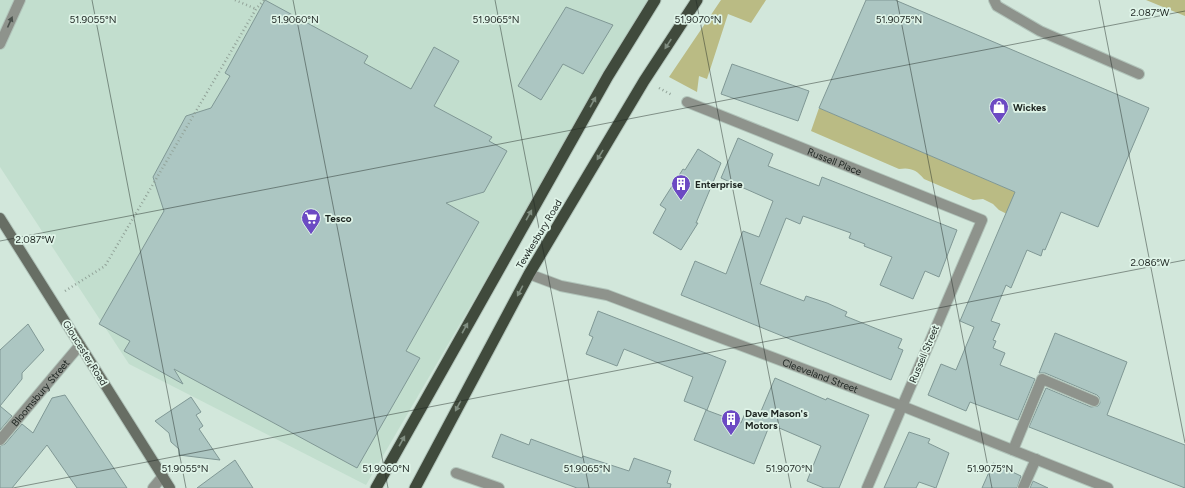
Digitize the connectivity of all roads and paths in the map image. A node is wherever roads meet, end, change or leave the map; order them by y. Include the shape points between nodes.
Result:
1 (20, 0) edge
2 (234, 0) edge
3 (264, 0) edge
4 (655, 0) edge
5 (697, 0) edge
6 (994, 0) edge
7 (256, 9) junction
8 (0, 44) edge
9 (1140, 74) dead end
10 (644, 81) junction
11 (687, 102) joint
12 (0, 218) edge
13 (982, 220) joint
14 (529, 274) junction
15 (52, 300) junction
16 (80, 345) junction
17 (1094, 401) dead end
18 (902, 406) junction
19 (0, 440) edge
20 (1013, 450) junction
21 (1036, 459) junction
22 (456, 472) dead end
23 (163, 476) junction
24 (153, 488) edge
25 (170, 488) edge
26 (376, 488) edge
27 (415, 488) edge
28 (500, 488) edge
29 (867, 488) edge
30 (1023, 488) edge
31 (1108, 488) edge

8 -> 1 street
2 - 7 path
3 - 7 path
26 -> 4 highway, Tewkesbury Road via 608,76
5 -> 10 highway, Tewkesbury Road
6 - 9 street via 997,6 1040,31
7 - 15 path via 105,266
10 - 11 path
10 -> 14 highway, Tewkesbury Road
11 - 13 street, Russell Place
12 - 15 main road, Gloucester Road
13 - 18 street, Russell Street
14 - 18 street, Cleeveland Street via 562,286 608,295
14 -> 27 highway, Tewkesbury Road
15 - 16 main road, Gloucester Road
16 - 19 street, Bloomsbury Street
16 - 23 main road, Gloucester Road
17 - 20 street via 1042,379
18 - 20 street, Cleeveland Street
18 - 29 street, Russell Street
20 - 21 street, Cleeveland Street
21 - 30 street
21 - 31 street, Cleeveland Street
22 - 28 street
23 - 24 street
23 - 25 main road, Gloucester Road

